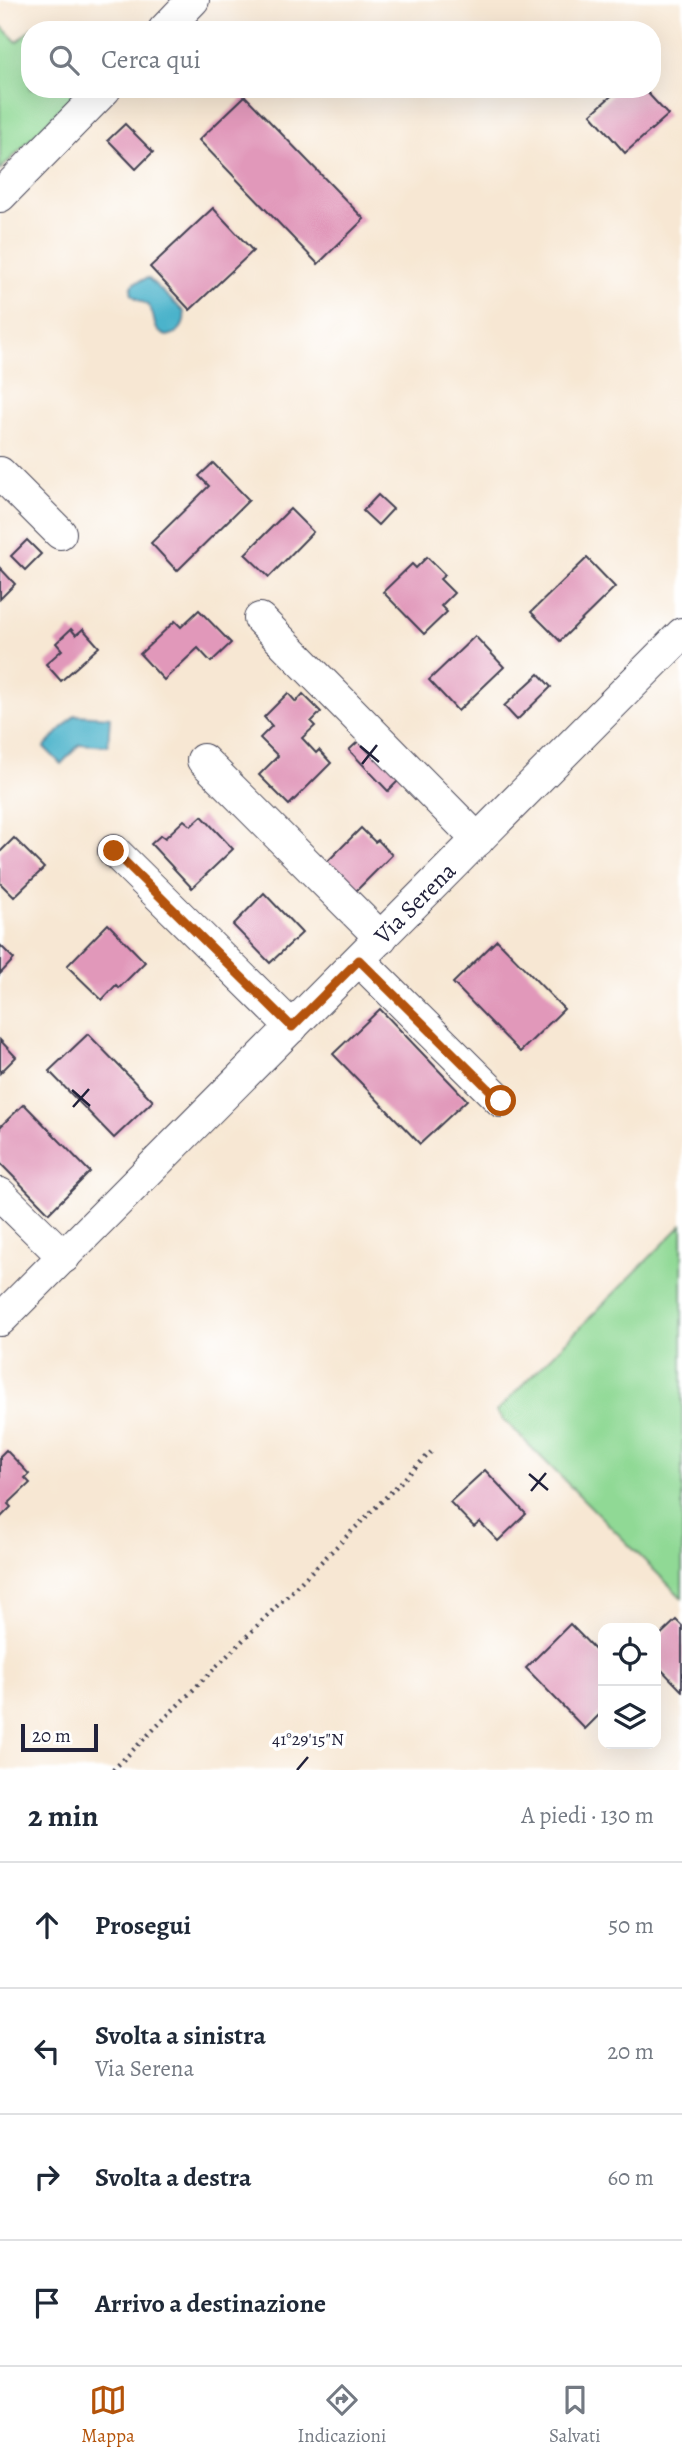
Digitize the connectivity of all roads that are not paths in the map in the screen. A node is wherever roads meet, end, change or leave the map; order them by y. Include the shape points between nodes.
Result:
1 (96, 98) edge
2 (0, 195) edge
3 (0, 473) edge
4 (60, 533) dead end
5 (261, 619) dead end
6 (682, 634) edge
7 (203, 760) dead end
8 (478, 840) junction
9 (114, 851) dead end
10 (370, 949) junction
11 (292, 1027) junction
12 (501, 1101) dead end
13 (0, 1194) edge
14 (64, 1257) junction
15 (0, 1320) edge

1 - 2 street
3 - 4 street
5 - 8 street
6 - 8 street, Via Serena
7 - 10 street
8 - 10 street, Via Serena
9 - 11 street
10 - 11 street, Via Serena
10 - 12 street
11 - 14 street, Via Serena
13 - 14 street
14 - 15 street, Via Serena

